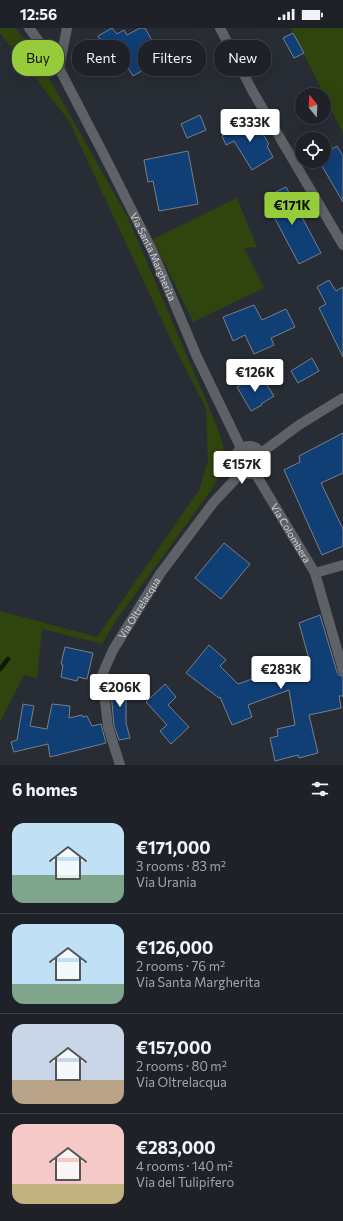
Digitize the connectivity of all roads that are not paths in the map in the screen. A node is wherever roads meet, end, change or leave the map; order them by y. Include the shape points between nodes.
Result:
1 (29, 28) edge
2 (67, 28) edge
3 (220, 28) edge
4 (38, 40) edge
5 (64, 43) edge
6 (63, 76) edge
7 (343, 245) edge
8 (343, 398) edge
9 (241, 448) junction
10 (261, 453) junction
11 (241, 473) junction
12 (255, 473) junction
13 (343, 565) edge
14 (315, 573) junction
15 (343, 670) edge
16 (120, 765) edge

1 - 4 street, Via Santa Margherita
2 - 5 street
3 - 7 street
6 - 9 street, Via Santa Margherita via 152,250 197,357
8 - 10 street via 299,425
9 - 10 street via 253,446
9 - 11 street via 235,455 234,462
10 - 12 street via 262,465
11 - 12 street
11 - 16 street, Via Oltrelacqua via 213,503 160,574 113,650 102,675 108,727
12 - 14 street, Via Colombera
13 - 14 street
14 - 15 street, Via Colombera

